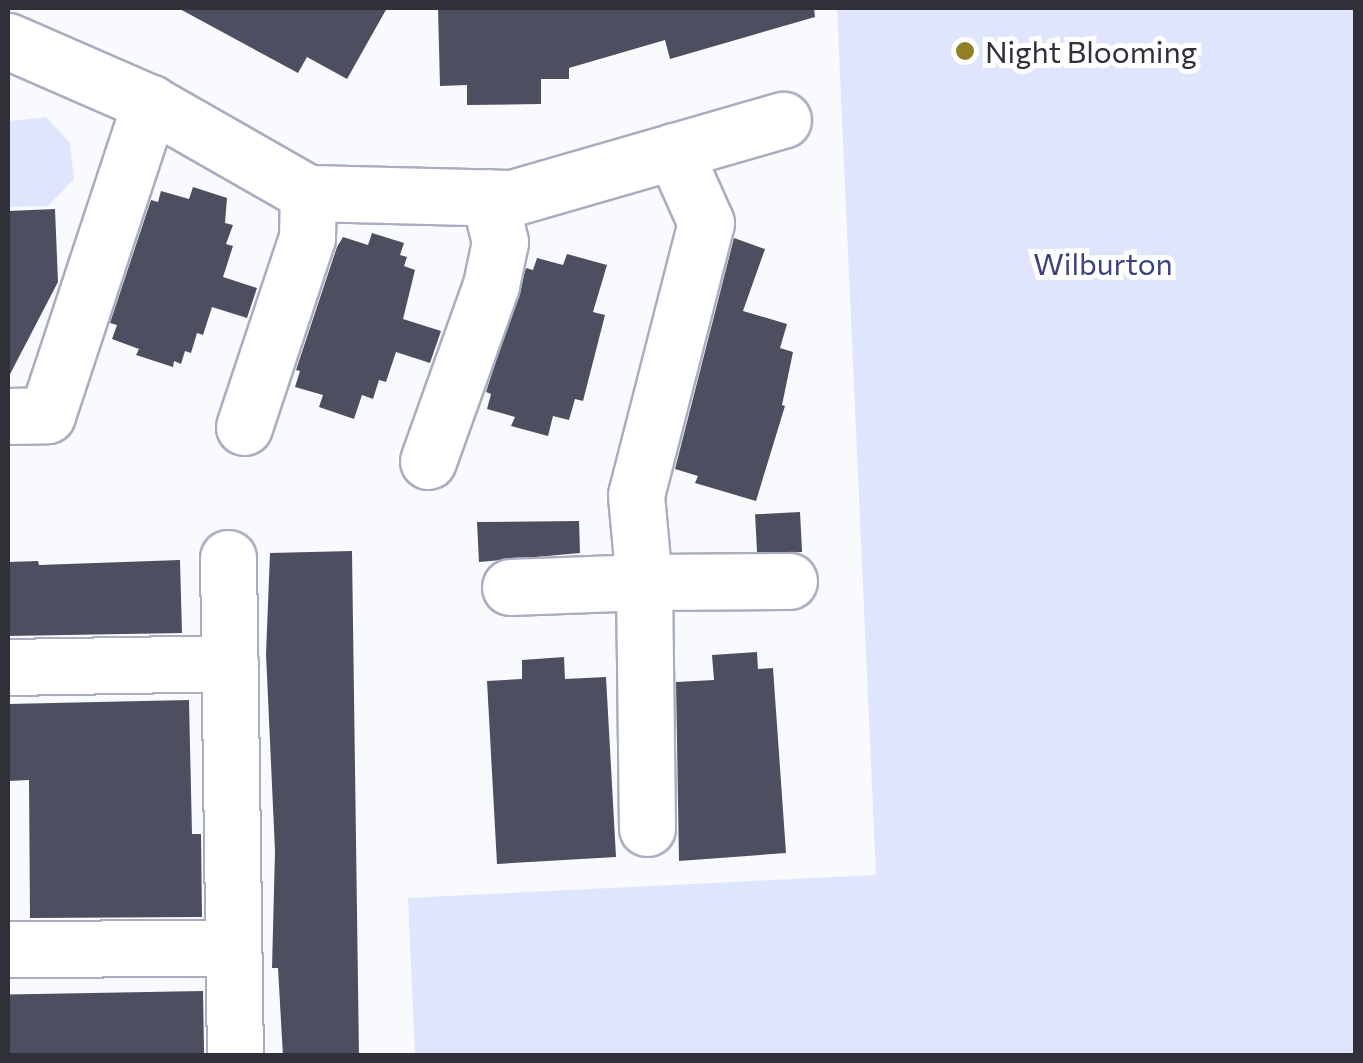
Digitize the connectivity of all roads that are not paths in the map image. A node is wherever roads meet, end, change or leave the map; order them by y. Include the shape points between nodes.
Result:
1 (8, 41) edge
2 (150, 103) junction
3 (783, 120) dead end
4 (674, 151) junction
5 (308, 193) junction
6 (489, 197) junction
7 (8, 416) edge
8 (244, 427) dead end
9 (428, 461) dead end
10 (228, 558) dead end
11 (790, 580) dead end
12 (644, 582) junction
13 (510, 587) dead end
14 (230, 663) junction
15 (8, 667) edge
16 (647, 828) dead end
17 (232, 948) junction
18 (8, 949) edge
19 (234, 1056) edge

1 - 2 street
2 - 5 street
2 - 7 street via 47,415
3 - 4 street
4 - 6 street via 512,198
4 - 12 street via 706,222 636,495
5 - 6 street
5 - 8 street via 307,238
6 - 9 street via 500,242
10 - 14 street
11 - 12 street
12 - 13 street
12 - 16 street
14 - 15 street
14 - 17 street
17 - 18 street
17 - 19 street

